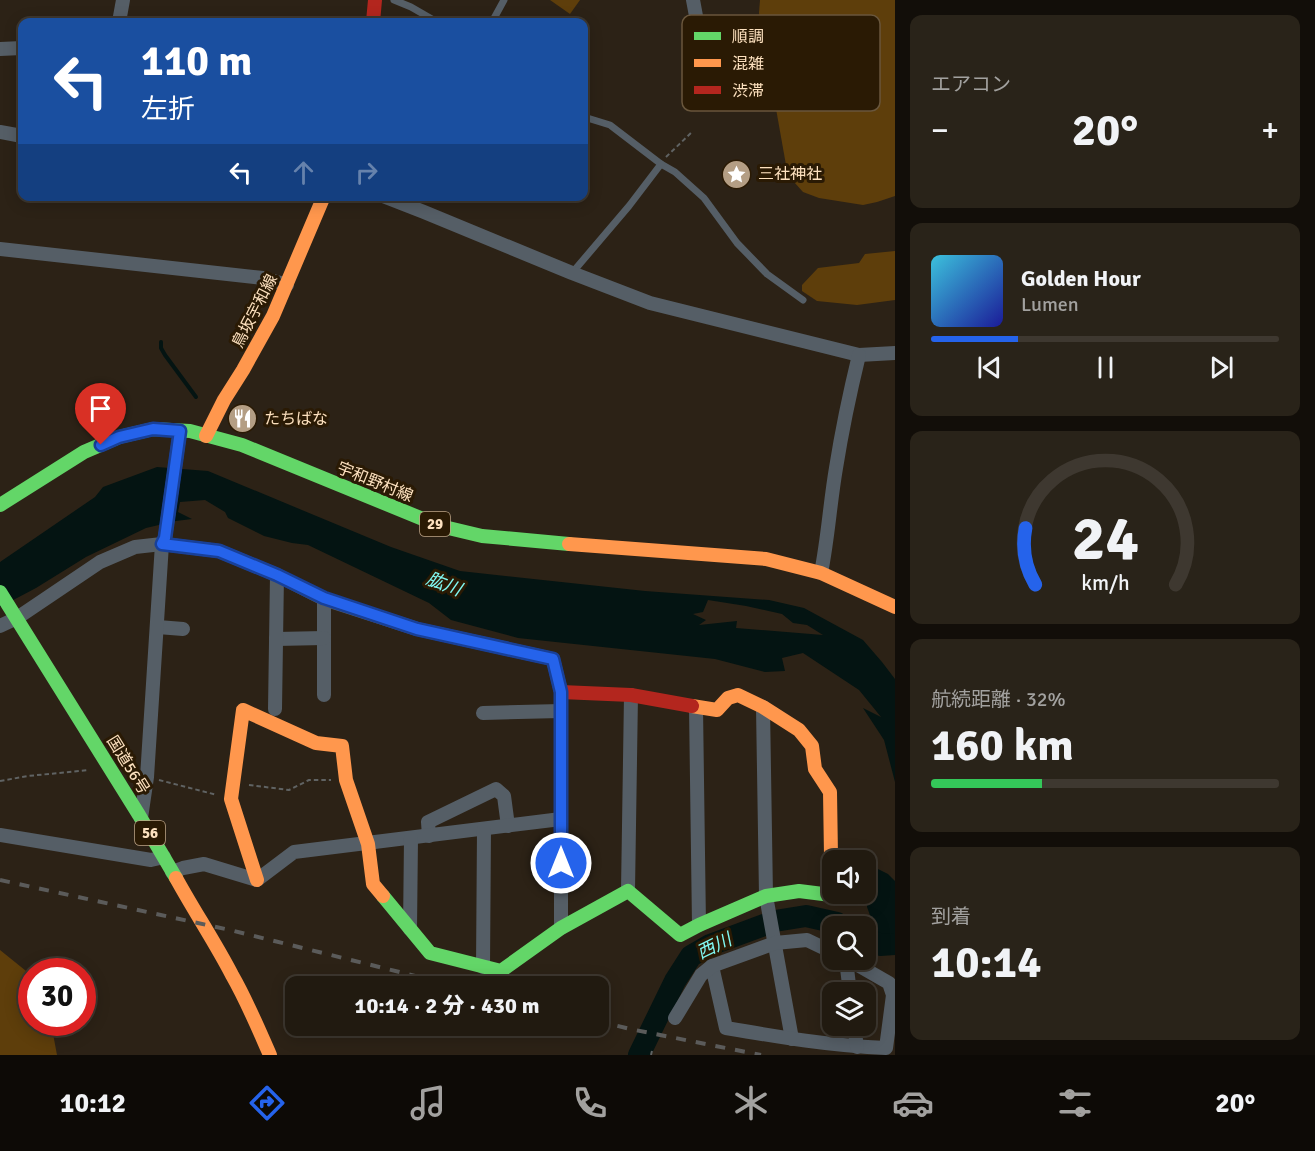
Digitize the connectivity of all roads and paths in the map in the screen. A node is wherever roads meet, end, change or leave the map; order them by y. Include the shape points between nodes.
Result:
1 (123, 0) edge
2 (375, 0) edge
3 (394, 0) edge
4 (504, 0) edge
5 (693, 0) edge
6 (696, 15) edge
7 (120, 18) edge
8 (373, 18) edge
9 (430, 18) edge
10 (494, 18) edge
11 (18, 48) edge
12 (0, 49) edge
13 (588, 118) edge
14 (693, 131) dead end
15 (0, 132) edge
16 (18, 135) edge
17 (663, 160) junction
18 (322, 201) edge
19 (396, 201) edge
20 (0, 249) edge
21 (572, 273) junction
22 (287, 285) junction
23 (803, 300) dead end
24 (895, 353) edge
25 (859, 355) junction
26 (180, 431) junction
27 (206, 435) junction
28 (0, 505) edge
29 (164, 541) junction
30 (821, 573) junction
31 (277, 575) junction
32 (0, 592) edge
33 (324, 598) junction
34 (895, 607) edge
35 (13, 613) junction
36 (0, 626) edge
37 (158, 627) junction
38 (183, 629) dead end
39 (324, 638) junction
40 (276, 639) junction
41 (561, 692) junction
42 (324, 695) dead end
43 (631, 695) junction
44 (696, 707) junction
45 (764, 707) junction
46 (275, 709) dead end
47 (561, 711) junction
48 (483, 712) dead end
49 (111, 768) junction
50 (147, 777) junction
51 (346, 780) junction
52 (0, 781) edge
53 (233, 784) junction
54 (231, 799) junction
55 (141, 818) junction
56 (561, 819) junction
57 (508, 826) junction
58 (484, 829) junction
59 (0, 835) edge
60 (429, 836) junction
61 (411, 838) junction
62 (368, 843) junction
63 (165, 857) junction
64 (172, 873) junction
65 (257, 880) junction
66 (628, 891) junction
67 (766, 896) junction
68 (699, 925) junction
69 (561, 928) junction
70 (410, 929) junction
71 (773, 936) junction
72 (822, 947) edge
73 (483, 966) junction
74 (712, 966) junction
75 (865, 970) edge
76 (675, 1018) dead end
77 (855, 1036) edge
78 (792, 1039) junction
79 (857, 1047) junction
80 (270, 1055) edge

1 - 7 street
2 - 8 main road
3 - 9 lane
4 - 10 lane
5 - 6 street
11 - 12 street
13 - 17 lane via 610,124
14 - 17 path
15 - 16 street
17 - 21 lane
17 - 23 lane via 704,198 737,243 767,274
18 - 22 main road, 鳥坂宇和線
19 - 21 street
20 - 22 street via 263,278
21 - 25 street via 650,303
22 - 27 main road, 鳥坂宇和線
24 - 25 street
25 - 30 street via 836,469
26 - 27 main road, 宇和野村線 / 29
26 - 28 main road, 宇和野村線 / 29 via 153,429 119,437 84,452
26 - 29 street
27 - 30 main road, 宇和野村線 / 29 via 242,445 440,526 482,536 766,559
29 - 31 street via 219,551
29 - 35 street via 135,547 100,562
29 - 37 street
30 - 34 main road, 宇和野村線 / 29
31 - 33 street
31 - 40 street
32 - 35 main road, 国道56号 / 56
33 - 39 street
33 - 41 street via 417,629 553,659
35 - 36 street
35 - 49 main road, 国道56号 / 56
37 - 38 street
37 - 50 street
39 - 40 street
39 - 42 street
40 - 46 street
41 - 43 main road
41 - 47 street
43 - 44 main road
43 - 66 street
44 - 45 main road via 717,710 728,698 738,695
44 - 68 street
45 - 67 street
45 - 67 main road via 799,730 812,746 815,769 830,792 831,895 799,891
47 - 48 street
47 - 56 street
49 - 52 path
49 - 55 main road, 国道56号 / 56
50 - 54 path
50 - 55 street
51 - 53 path via 309,780 289,790
51 - 53 main road via 342,746 316,743 243,710
51 - 62 main road
53 - 54 main road
54 - 65 main road
55 - 63 main road, 国道56号 / 56
56 - 57 street
56 - 69 street
57 - 58 street
57 - 60 street via 504,796 496,789 428,822
58 - 60 street
58 - 73 street
59 - 63 street via 151,860
60 - 61 street
61 - 62 street
61 - 70 street
62 - 65 street via 294,852
62 - 70 main road via 373,884
63 - 64 main road, 国道56号 / 56
64 - 65 street via 204,864
64 - 80 main road, 国道56号 / 56 via 231,972
66 - 68 main road via 680,935
66 - 69 main road
67 - 68 main road
67 - 71 street
69 - 73 main road via 501,971
70 - 73 main road via 430,953
71 - 72 street via 807,940
71 - 74 street
71 - 78 street
74 - 76 street via 701,975
74 - 78 street via 726,1028
75 - 79 street via 890,984 893,995 886,1048
77 - 79 street
78 - 79 street

